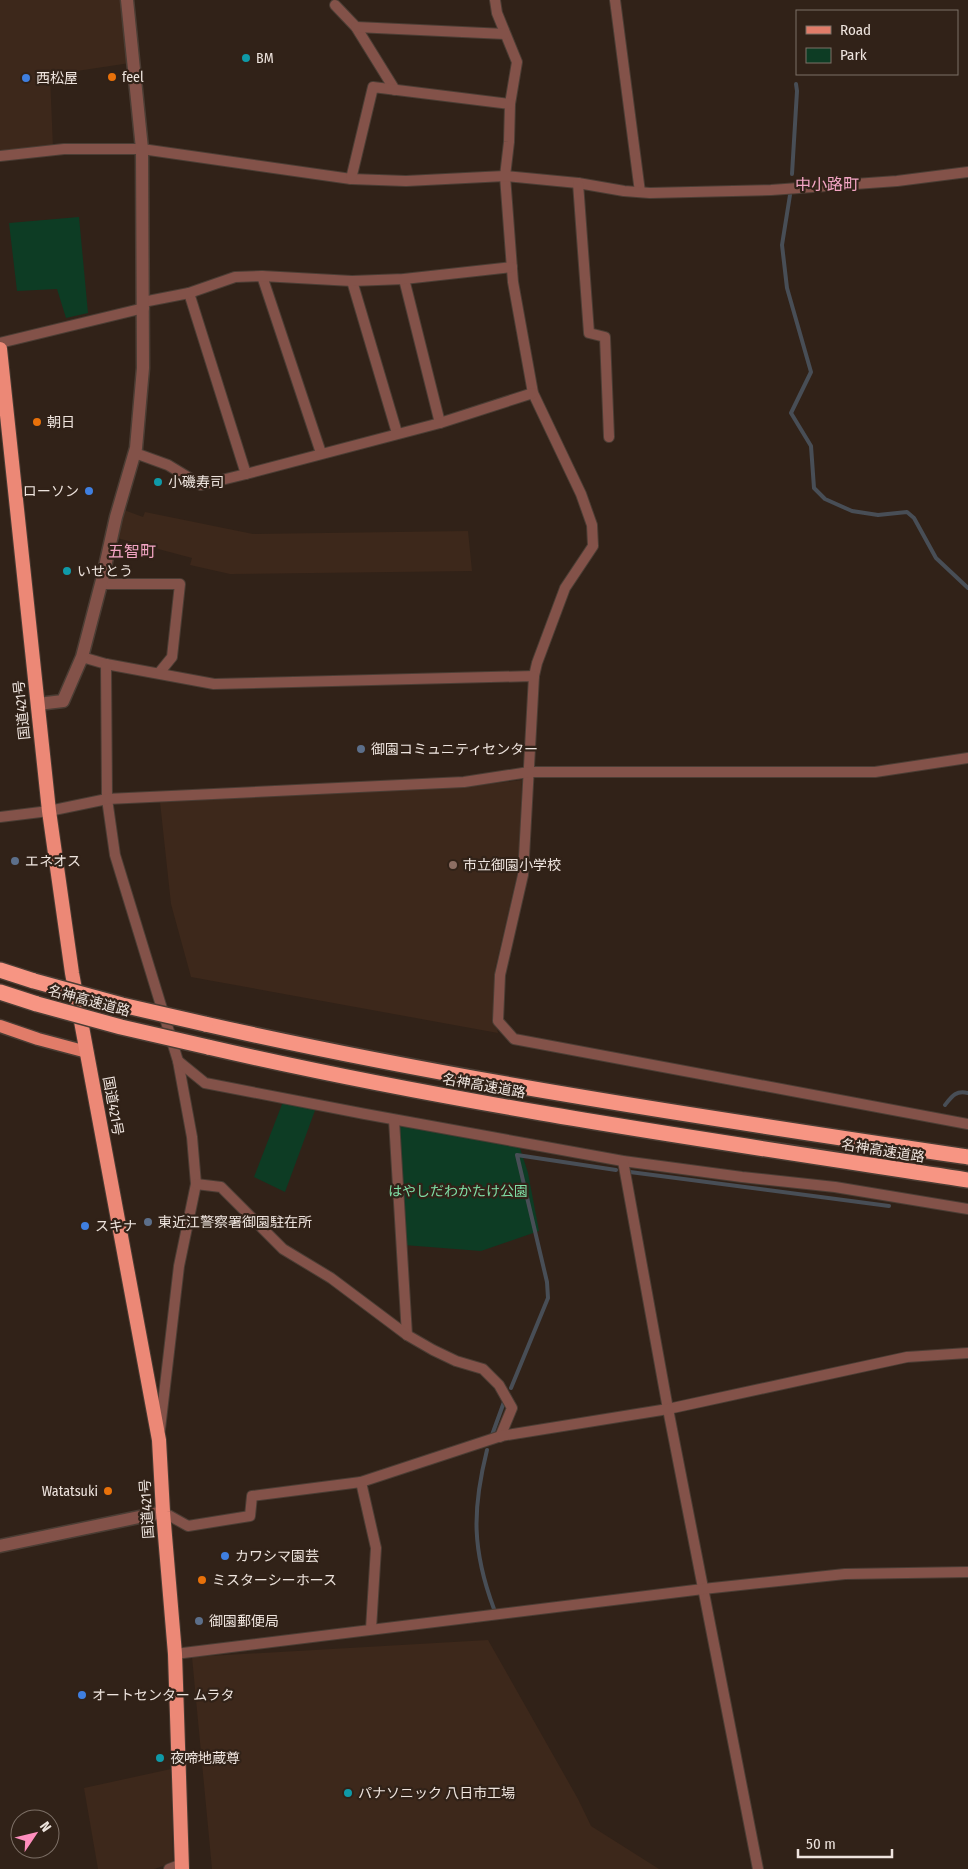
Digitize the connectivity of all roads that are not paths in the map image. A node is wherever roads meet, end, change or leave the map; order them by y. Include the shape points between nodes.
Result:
1 (127, 0) edge
2 (495, 0) edge
3 (616, 0) edge
4 (335, 5) dead end
5 (356, 27) junction
6 (505, 34) junction
7 (395, 90) junction
8 (510, 104) junction
9 (142, 149) junction
10 (0, 156) edge
11 (968, 172) edge
12 (505, 176) junction
13 (351, 180) junction
14 (578, 183) junction
15 (640, 192) junction
16 (512, 267) junction
17 (262, 276) junction
18 (404, 280) junction
19 (352, 281) junction
20 (189, 293) junction
21 (144, 305) junction
22 (0, 343) edge
23 (0, 349) edge
24 (533, 393) junction
25 (440, 423) junction
26 (397, 433) junction
27 (609, 437) dead end
28 (321, 452) junction
29 (135, 453) junction
30 (246, 474) junction
31 (102, 584) junction
32 (82, 657) junction
33 (106, 664) junction
34 (159, 674) junction
35 (534, 676) junction
36 (38, 704) junction
37 (968, 758) edge
38 (529, 772) junction
39 (107, 800) junction
40 (49, 811) junction
41 (0, 817) edge
42 (0, 970) edge
43 (0, 992) edge
44 (0, 1026) edge
45 (87, 1052) junction
46 (178, 1061) junction
47 (394, 1120) junction
48 (968, 1124) edge
49 (968, 1157) edge
50 (622, 1161) junction
51 (968, 1180) edge
52 (196, 1184) junction
53 (968, 1210) edge
54 (407, 1335) junction
55 (968, 1353) edge
56 (668, 1409) junction
57 (500, 1437) junction
58 (159, 1440) junction
59 (361, 1482) junction
60 (162, 1512) junction
61 (0, 1546) edge
62 (968, 1572) edge
63 (703, 1588) junction
64 (371, 1629) junction
65 (175, 1654) junction
66 (177, 1867) edge
67 (758, 1869) edge

1 - 9 street
2 - 6 street
3 - 15 street
4 - 5 street
5 - 6 street
5 - 7 street
6 - 8 street via 517,62
7 - 8 street
7 - 13 street via 373,87
8 - 12 street
9 - 10 street via 64,149
9 - 13 street
9 - 21 street
11 - 15 street via 897,181 770,190
12 - 13 street
12 - 14 street
12 - 16 street
14 - 15 street
14 - 27 street via 589,333 605,336
16 - 18 street
16 - 24 street
17 - 19 street
17 - 20 street via 235,278
17 - 28 street
18 - 19 street
18 - 25 street
19 - 26 street
20 - 21 street
20 - 30 street
21 - 22 street
21 - 29 street via 144,368
23 - 36 highway, 国道421号
24 - 25 street
24 - 35 street via 582,494 592,525 593,546 565,588
25 - 26 street
26 - 28 street
28 - 30 street
29 - 30 street via 168,465 201,485
29 - 31 street via 116,517
31 - 32 street
31 - 34 street via 180,584 172,657
32 - 33 street
32 - 36 street via 63,701
33 - 34 street
33 - 39 street
34 - 35 street via 214,684
35 - 38 street
36 - 40 highway, 国道421号
37 - 38 street via 875,772
38 - 39 street via 464,782
38 - 48 street via 522,875 500,975 498,1021 514,1039
39 - 40 street
39 - 46 street via 115,855
40 - 41 street
40 - 45 highway, 国道421号 via 72,973
42 - 49 highway, 名神高速道路, bridge via 122,1005 310,1048 731,1122
43 - 51 highway, 名神高速道路, bridge via 121,1027 306,1070 729,1144
44 - 45 main road
45 - 58 highway, 国道421号
46 - 47 street via 204,1083
46 - 52 street via 192,1137
47 - 50 street
47 - 54 street
50 - 53 street via 835,1186
50 - 56 street
52 - 54 street via 220,1187 283,1249 331,1278
52 - 58 street via 179,1266
54 - 57 street via 456,1361 483,1369 499,1385 512,1408
55 - 56 street via 907,1357
56 - 57 street
56 - 63 street
57 - 59 street
58 - 60 highway, 国道421号
59 - 60 street via 252,1496 250,1516 188,1526
59 - 64 street via 376,1548
60 - 61 street
60 - 65 highway, 国道421号
62 - 63 street via 845,1574
63 - 64 street
63 - 67 street
64 - 65 street
65 - 66 highway, 国道421号

